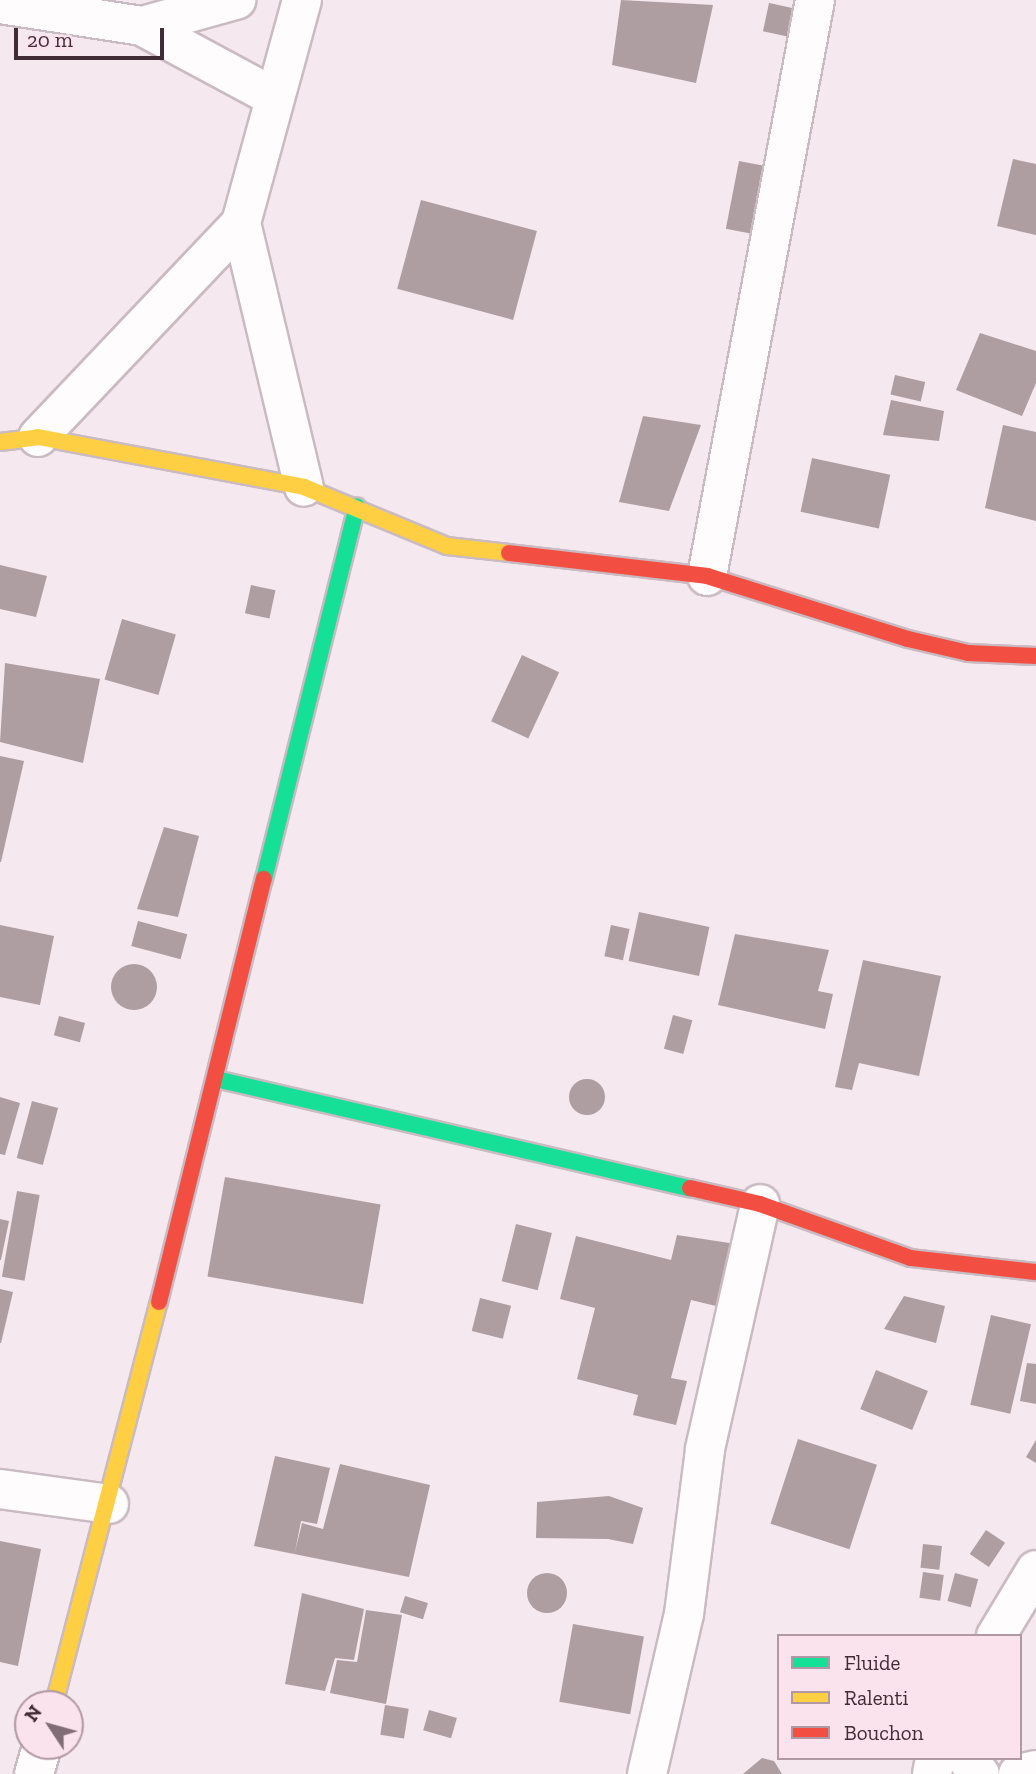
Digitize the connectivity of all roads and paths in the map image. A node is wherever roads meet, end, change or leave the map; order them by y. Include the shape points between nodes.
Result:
1 (236, 0) edge
2 (302, 0) edge
3 (815, 0) edge
4 (0, 4) edge
5 (142, 26) junction
6 (274, 97) junction
7 (242, 223) junction
8 (38, 437) junction
9 (0, 442) edge
10 (304, 487) junction
11 (357, 506) junction
12 (707, 576) junction
13 (1036, 656) edge
14 (216, 1079) junction
15 (760, 1204) junction
16 (1036, 1272) edge
17 (0, 1489) edge
18 (109, 1504) junction
19 (1036, 1570) edge
20 (997, 1634) edge
21 (58, 1690) edge
22 (968, 1760) edge
23 (1036, 1770) edge
24 (647, 1774) edge
25 (980, 1774) edge
26 (1018, 1774) edge

1 - 5 street
2 - 6 street
3 - 12 street
4 - 5 street
5 - 6 street
6 - 7 street
7 - 8 street
7 - 10 street
8 - 9 street
8 - 10 street
10 - 11 street
11 - 12 street via 447,546
11 - 14 street
12 - 13 street via 908,639 968,653
14 - 15 street
14 - 18 street
15 - 16 street via 911,1258
15 - 24 street via 705,1448 684,1614
17 - 18 street
18 - 21 street
19 - 20 street
22 - 25 street
23 - 26 street

